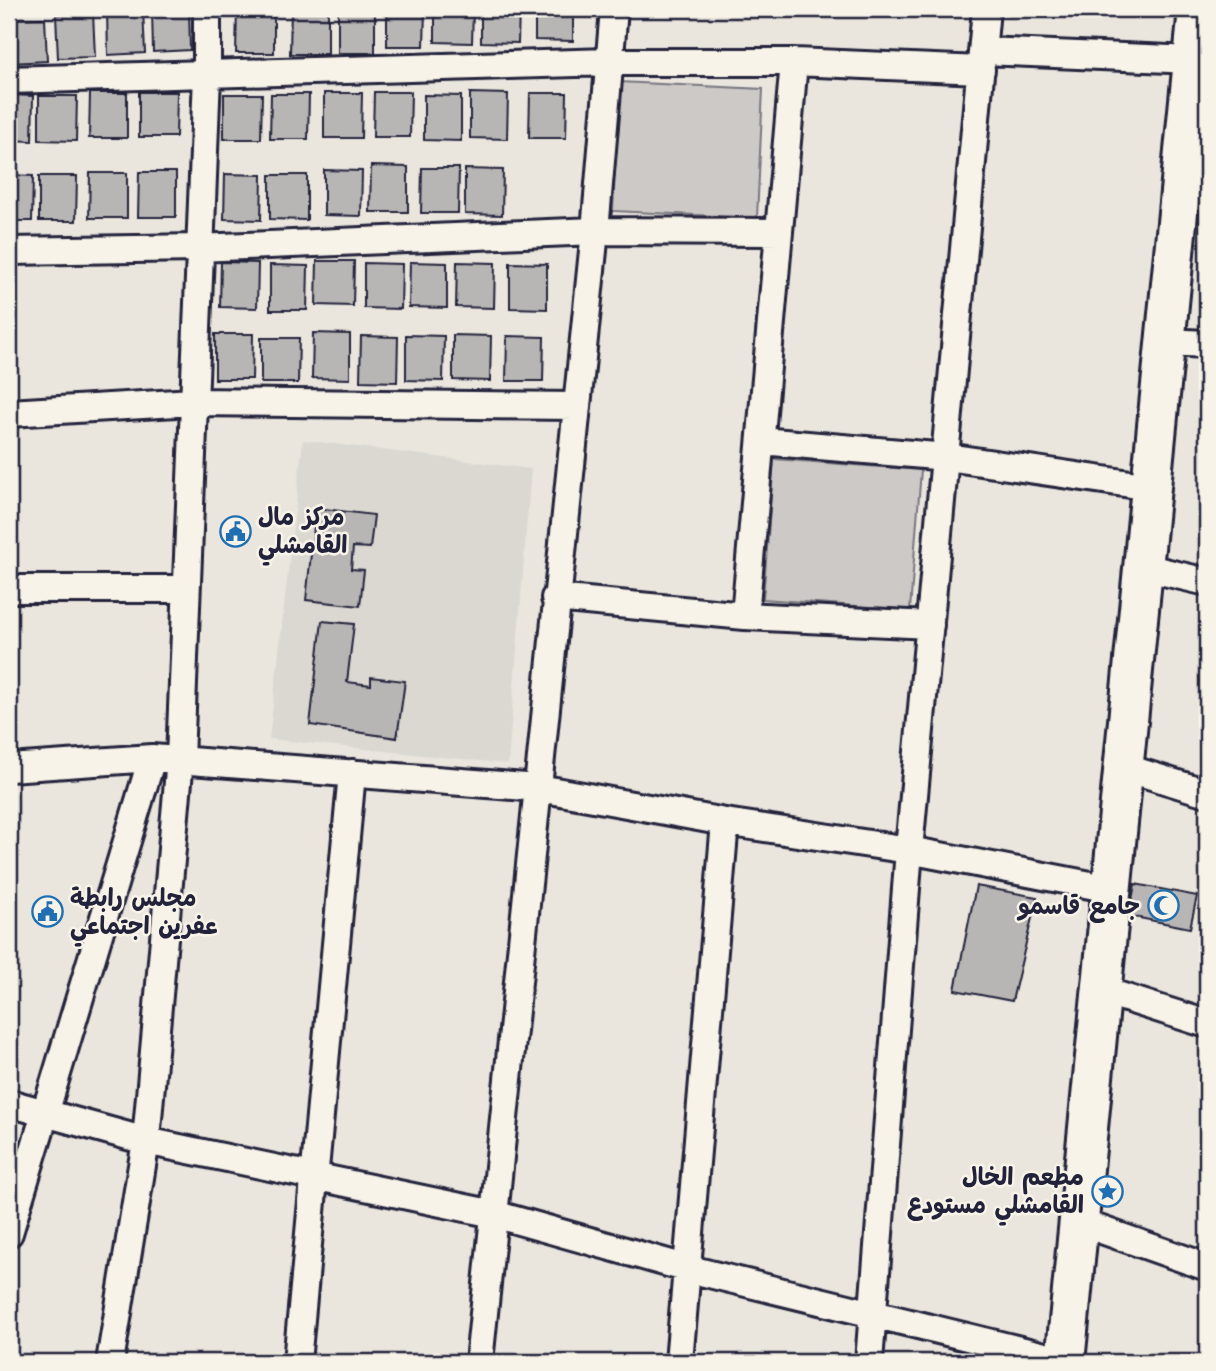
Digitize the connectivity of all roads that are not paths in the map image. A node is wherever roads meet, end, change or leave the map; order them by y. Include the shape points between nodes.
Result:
1 (207, 9) edge
2 (614, 9) edge
3 (986, 9) edge
4 (1198, 9) edge
5 (982, 60) junction
6 (610, 62) junction
7 (794, 62) junction
8 (208, 75) junction
9 (9, 80) edge
10 (1196, 83) edge
11 (595, 231) junction
12 (778, 232) junction
13 (198, 248) junction
14 (9, 251) edge
15 (1165, 342) junction
16 (1207, 344) edge
17 (193, 402) junction
18 (576, 406) junction
19 (9, 413) edge
20 (761, 441) junction
21 (947, 457) junction
22 (1151, 486) junction
23 (1143, 566) junction
24 (1207, 582) edge
25 (9, 589) edge
26 (186, 589) junction
27 (555, 598) junction
28 (745, 616) junction
29 (930, 625) junction
30 (152, 758) junction
31 (180, 759) junction
32 (1123, 767) junction
33 (9, 768) edge
34 (352, 773) junction
35 (539, 788) junction
36 (1207, 793) edge
37 (725, 822) junction
38 (909, 850) junction
39 (1111, 889) junction
40 (1101, 990) junction
41 (1207, 1024) edge
42 (9, 1103) edge
43 (47, 1114) junction
44 (146, 1141) junction
45 (316, 1175) junction
46 (494, 1214) junction
47 (1079, 1222) junction
48 (9, 1233) edge
49 (1207, 1267) edge
50 (689, 1269) junction
51 (874, 1312) junction
52 (110, 1362) edge
53 (297, 1362) edge
54 (479, 1362) edge
55 (679, 1362) edge
56 (869, 1362) edge
57 (1065, 1362) edge

1 - 8 street
2 - 6 street
3 - 5 street
4 - 10 main road
5 - 7 street
5 - 10 street
5 - 21 street
6 - 7 street
6 - 8 street
6 - 11 street
7 - 12 street
8 - 9 street
8 - 13 street
10 - 15 main road
11 - 12 street
11 - 13 street
11 - 18 street
12 - 20 street
13 - 14 street
13 - 17 street
15 - 16 street
15 - 22 main road
17 - 18 street
17 - 19 street
17 - 26 street
18 - 27 street
20 - 21 street
20 - 28 street
21 - 22 street
21 - 29 street
22 - 23 main road
23 - 24 street
23 - 32 main road
25 - 26 street
26 - 31 street
27 - 28 street
27 - 35 street
28 - 29 street
29 - 38 street
30 - 31 street
30 - 33 street
30 - 43 street
31 - 34 street
31 - 44 street
32 - 36 street
32 - 39 main road
34 - 35 street
34 - 45 street
35 - 37 street
35 - 46 street
37 - 38 street
37 - 50 street
38 - 39 street
38 - 51 street
39 - 40 main road
40 - 41 street
40 - 47 main road
42 - 43 street
43 - 44 street
43 - 48 street
44 - 45 street
44 - 52 street
45 - 46 street
45 - 53 street
46 - 50 street
46 - 54 street
47 - 49 street
47 - 57 main road
50 - 51 street
50 - 55 street
51 - 56 street
51 - 57 street

